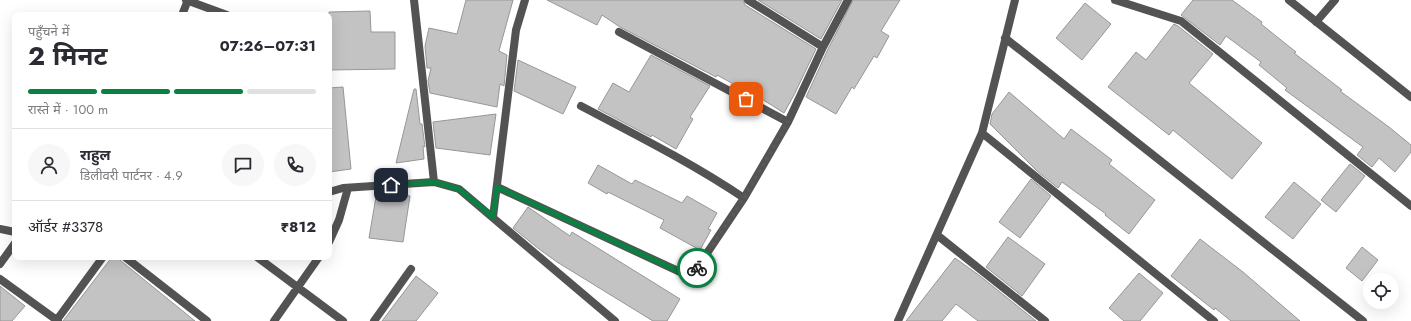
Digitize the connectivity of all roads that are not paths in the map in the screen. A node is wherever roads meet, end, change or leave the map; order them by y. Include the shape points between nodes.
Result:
1 (187, 0) edge
2 (414, 0) edge
3 (525, 0) edge
4 (748, 0) edge
5 (848, 0) edge
6 (1015, 0) edge
7 (1115, 0) edge
8 (1289, 0) edge
9 (1335, 0) edge
10 (183, 12) edge
11 (219, 12) edge
12 (1316, 22) junction
13 (619, 32) dead end
14 (1005, 38) junction
15 (823, 47) junction
16 (1411, 97) edge
17 (581, 106) dead end
18 (788, 122) junction
19 (982, 133) junction
20 (434, 182) junction
21 (497, 187) junction
22 (348, 188) junction
23 (332, 191) edge
24 (744, 198) junction
25 (1411, 206) edge
26 (493, 217) junction
27 (0, 229) edge
28 (12, 231) edge
29 (332, 235) edge
30 (937, 235) junction
31 (12, 247) edge
32 (101, 260) edge
33 (129, 260) edge
34 (261, 260) edge
35 (317, 260) edge
36 (0, 264) edge
37 (411, 269) dead end
38 (0, 280) edge
39 (298, 287) junction
40 (901, 320) edge
41 (57, 321) edge
42 (207, 321) edge
43 (274, 321) edge
44 (343, 321) edge
45 (374, 321) edge
46 (615, 321) edge
47 (1045, 321) edge
48 (1214, 321) edge
49 (1363, 321) edge

1 - 10 street
1 - 11 street
2 - 20 street
3 - 21 street via 516,30
4 - 15 street
5 - 15 street
6 - 14 street
7 - 25 street via 1181,21
8 - 12 street
9 - 12 street
12 - 16 street
13 - 18 street
14 - 19 street
14 - 49 street
15 - 18 street
17 - 24 street via 714,177
18 - 24 street
19 - 30 street
19 - 48 street
20 - 22 street
20 - 26 street via 459,189
21 - 24 street via 691,277
21 - 26 street
22 - 23 street
22 - 29 street
26 - 46 street
27 - 28 street
30 - 40 street
30 - 47 street
31 - 36 street
32 - 41 street
33 - 42 street
34 - 39 street
35 - 39 street
37 - 45 street
38 - 41 street
39 - 43 street
39 - 44 street

